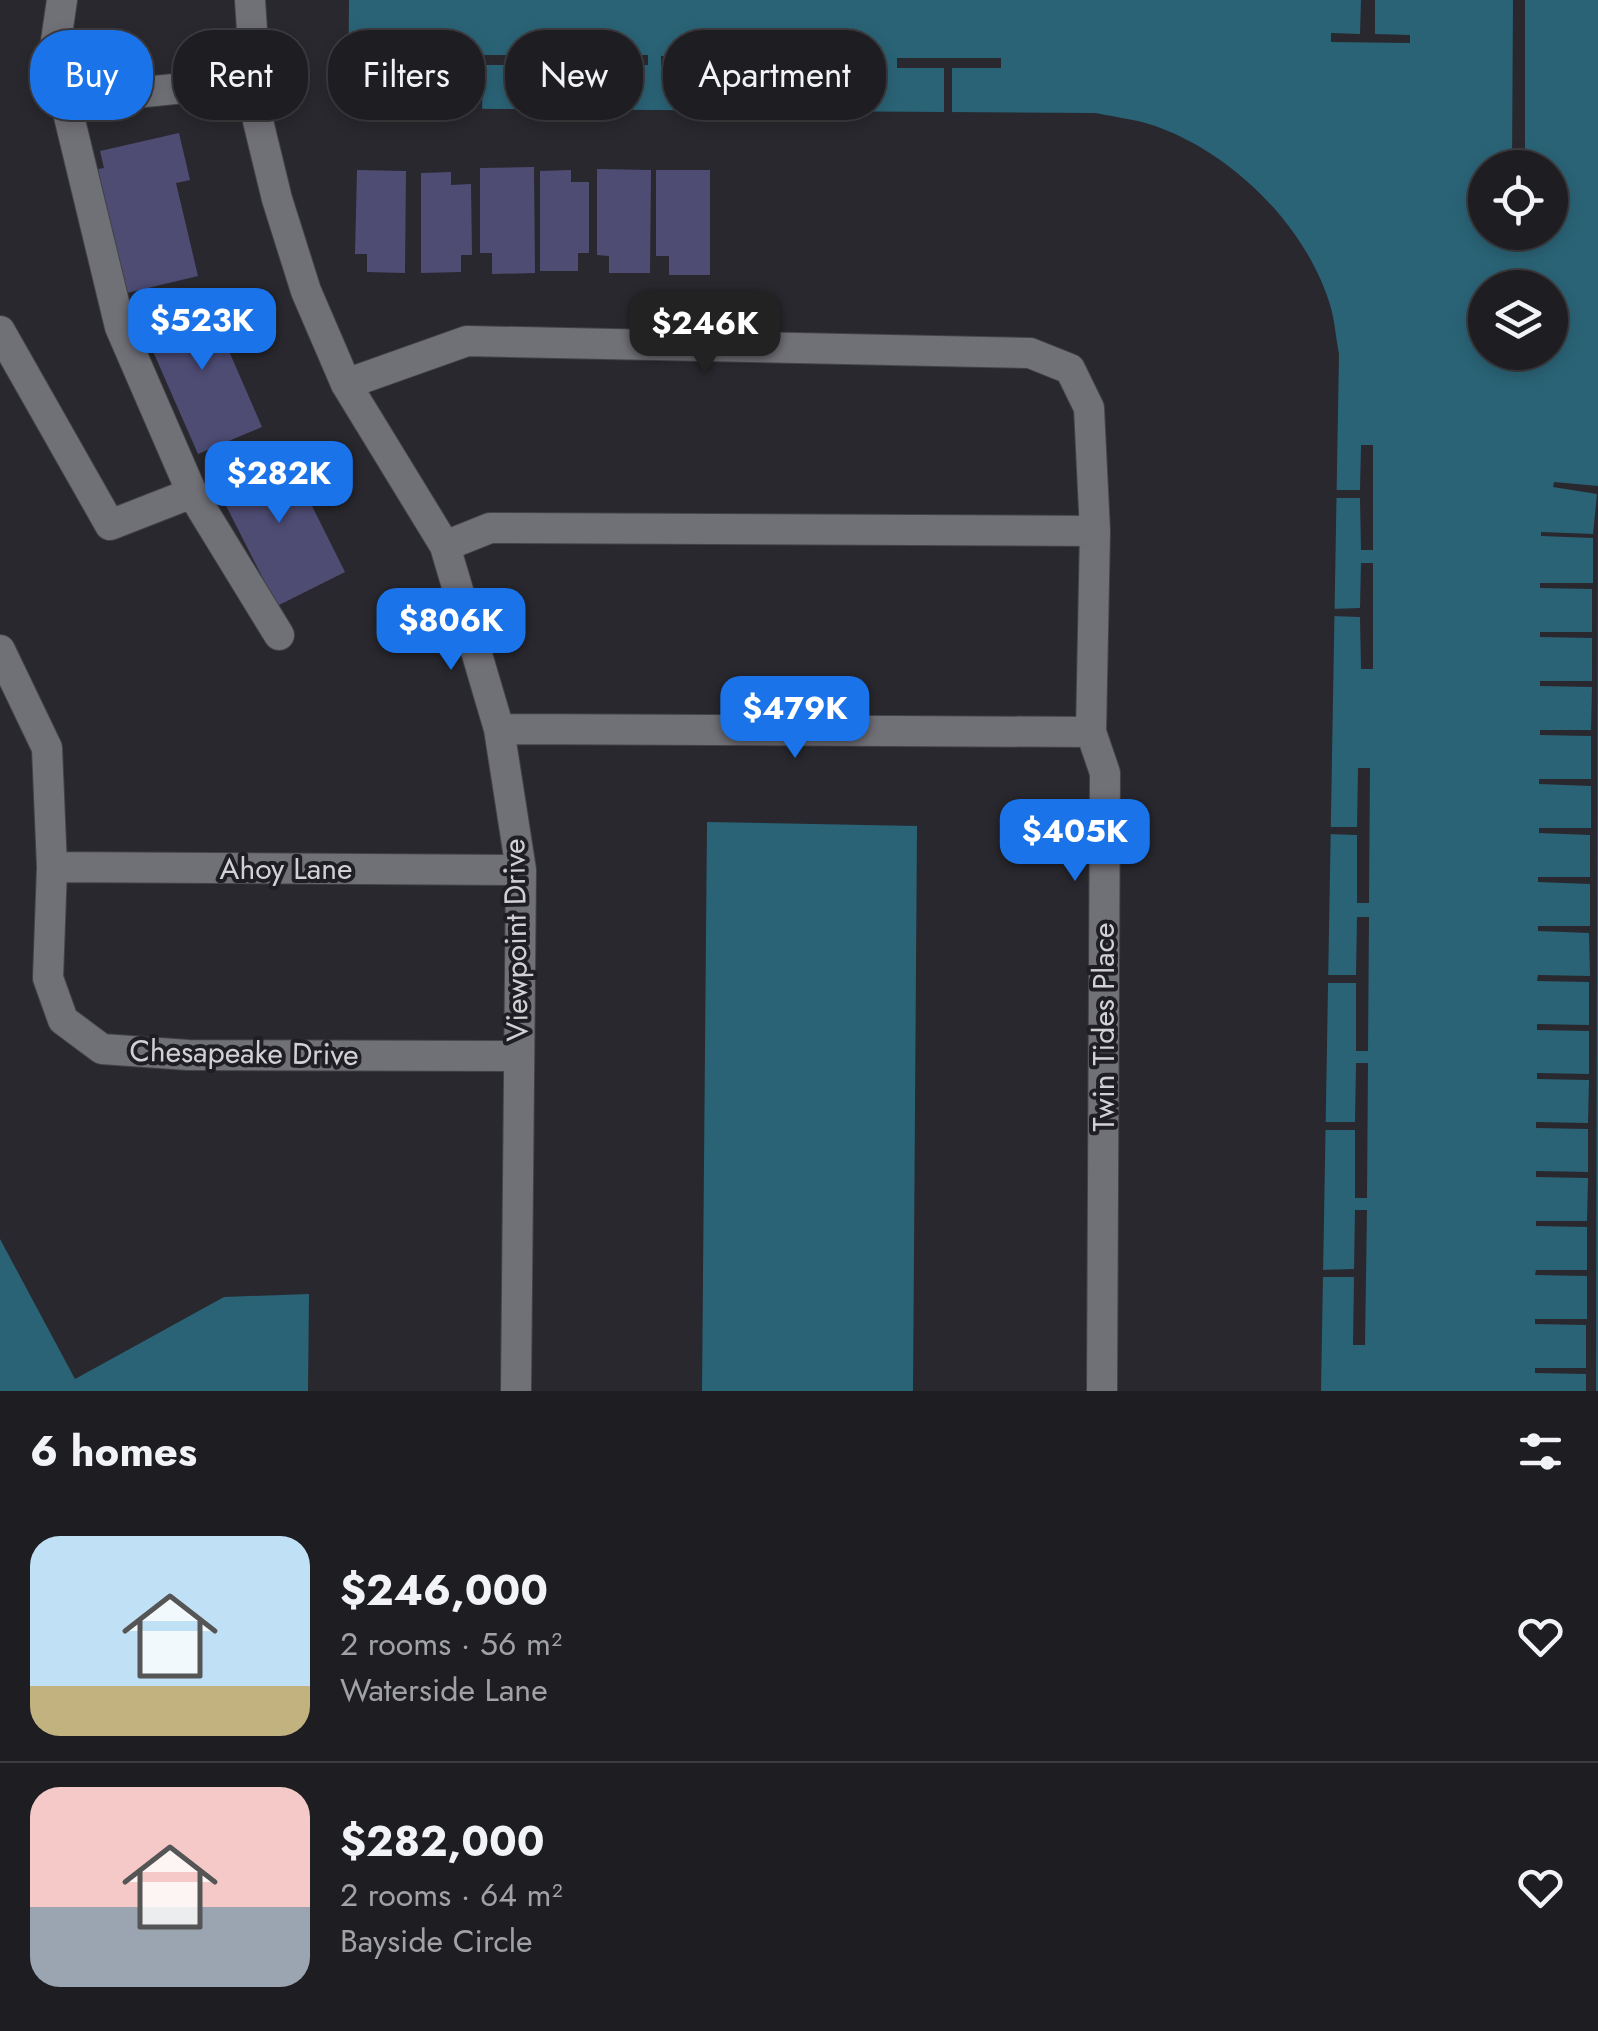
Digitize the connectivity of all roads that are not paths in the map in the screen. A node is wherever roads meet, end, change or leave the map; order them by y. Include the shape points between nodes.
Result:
1 (62, 0) edge
2 (250, 0) edge
3 (58, 30) edge
4 (251, 30) edge
5 (70, 120) edge
6 (258, 120) edge
7 (0, 331) edge
8 (346, 384) junction
9 (192, 492) junction
10 (1095, 531) junction
11 (444, 546) junction
12 (279, 635) dead end
13 (0, 650) edge
14 (499, 730) junction
15 (1091, 732) junction
16 (52, 868) junction
17 (521, 870) junction
18 (518, 1056) junction
19 (516, 1391) edge
20 (1102, 1391) edge

1 - 3 street
2 - 4 street, Viewpoint Drive
5 - 9 street via 120,327
6 - 8 street, Viewpoint Drive via 306,291
7 - 9 street via 110,525
8 - 10 street, Twin Tides Place via 467,341 1030,354 1070,370 1089,408
8 - 11 street, Viewpoint Drive
9 - 12 street
10 - 11 street via 490,528
10 - 15 street, Twin Tides Place
11 - 14 street, Viewpoint Drive
13 - 16 street, Chesapeake Drive via 47,748
14 - 15 street
14 - 17 street, Viewpoint Drive
15 - 20 street, Twin Tides Place via 1105,772
16 - 17 street, Ahoy Lane
16 - 18 street, Chesapeake Drive via 48,978 63,1020 102,1049
17 - 18 street, Viewpoint Drive
18 - 19 street, Viewpoint Drive

